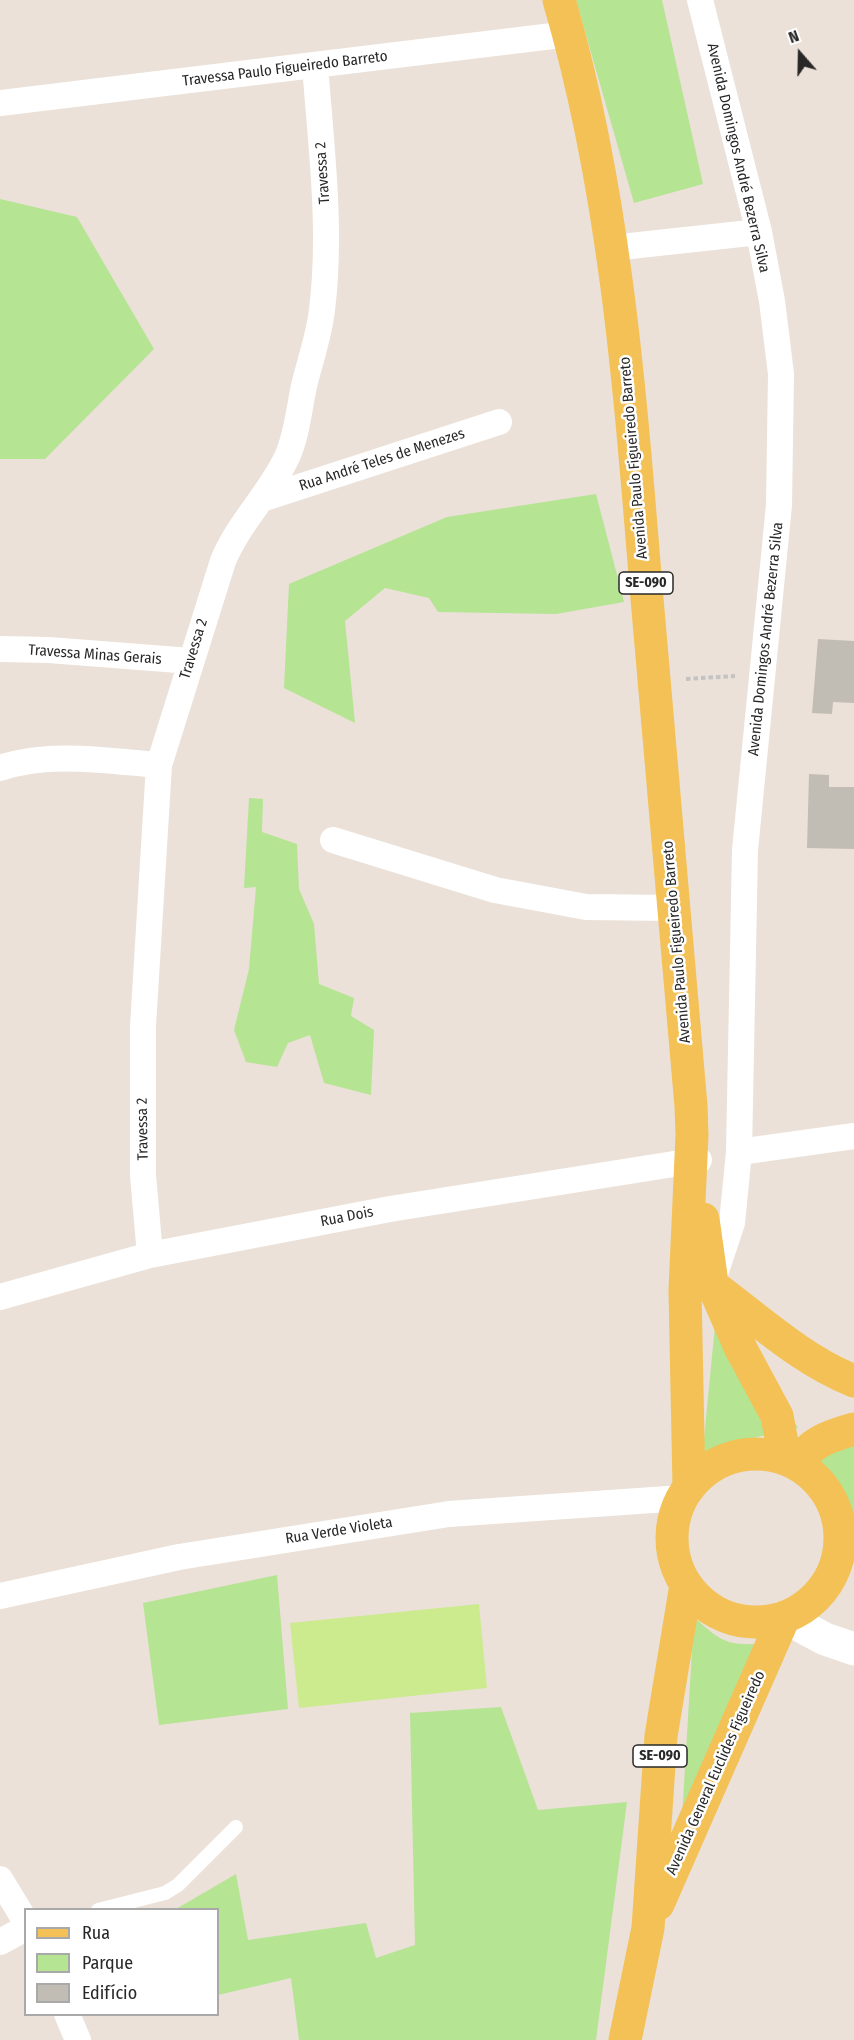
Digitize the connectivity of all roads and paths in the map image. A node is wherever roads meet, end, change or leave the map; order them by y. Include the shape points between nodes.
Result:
1 (559, 0) edge
2 (700, 0) edge
3 (569, 34) junction
4 (315, 65) junction
5 (0, 103) edge
6 (759, 232) junction
7 (612, 248) junction
8 (499, 422) dead end
9 (265, 498) junction
10 (0, 650) edge
11 (190, 661) junction
12 (763, 674) junction
13 (654, 682) junction
14 (159, 765) junction
15 (0, 768) edge
16 (333, 840) dead end
17 (674, 908) junction
18 (854, 1136) edge
19 (693, 1152) junction
20 (739, 1152) junction
21 (150, 1255) junction
22 (713, 1285) junction
23 (0, 1297) edge
24 (854, 1381) edge
25 (854, 1429) edge
26 (790, 1461) junction
27 (685, 1493) junction
28 (844, 1562) edge
29 (686, 1585) junction
30 (0, 1596) edge
31 (784, 1617) junction
32 (854, 1649) edge
33 (236, 1827) dead end
34 (0, 1880) edge
35 (106, 1908) edge
36 (24, 1919) edge
37 (648, 1928) junction
38 (24, 1929) edge
39 (0, 1942) edge
40 (68, 2016) edge
41 (78, 2040) edge
42 (625, 2040) edge

1 - 3 main road, Avenida Paulo Figueiredo Barreto / SE-090
2 - 6 street, Avenida Domingos André Bezerra Silva
3 - 4 street, Travessa Paulo Figueiredo Barreto
3 - 7 main road, Avenida Paulo Figueiredo Barreto / SE-090 via 594,139
4 - 5 street, Travessa Paulo Figueiredo Barreto
4 - 9 street, Travessa 2 via 326,205 322,312 288,455
6 - 7 street
6 - 12 street, Avenida Domingos André Bezerra Silva via 781,374 779,505
7 - 13 main road, Avenida Paulo Figueiredo Barreto / SE-090 via 634,437
8 - 9 street, Rua André Teles de Menezes
9 - 11 street, Travessa 2 via 231,542
10 - 11 street, Travessa Minas Gerais
11 - 14 street, Travessa 2
12 - 13 path
12 - 20 street, Avenida Domingos André Bezerra Silva via 745,850
13 - 17 main road, Avenida Paulo Figueiredo Barreto / SE-090
14 - 15 street via 70,759 15,763
14 - 21 street, Travessa 2 via 143,1026 143,1176
16 - 17 street via 518,894 586,907
17 - 19 main road, Avenida Paulo Figueiredo Barreto / SE-090
18 - 20 street
19 - 21 street, Rua Dois
19 - 22 main road, Avenida Paulo Figueiredo Barreto / SE-090
19 - 27 main road, Avenida Paulo Figueiredo Barreto / SE-090 via 685,1290
20 - 22 street, Avenida Domingos André Bezerra Silva via 732,1223
21 - 23 street, Rua Dois
22 - 24 main road via 784,1342
22 - 26 main road, Avenida Paulo Figueiredo Barreto / SE-090 via 777,1416
25 - 26 main road via 824,1439
26 - 27 main road via 764,1454 722,1461 704,1472
26 - 28 main road via 816,1479 831,1499
27 - 29 main road via 674,1520 671,1542
27 - 30 street, Rua Verde Violeta via 449,1514 179,1557
28 - 31 main road via 814,1599
29 - 31 main road via 705,1605 729,1618 757,1622
29 - 37 main road, Avenida General Euclides Figueiredo / SE-090 via 661,1736
31 - 32 street
31 - 37 main road, Avenida General Euclides Figueiredo / SE-090
33 - 35 lane via 178,1885 165,1893
34 - 36 street
37 - 42 main road, Avenida General Euclides Figueiredo / SE-090
38 - 39 street
40 - 41 street

